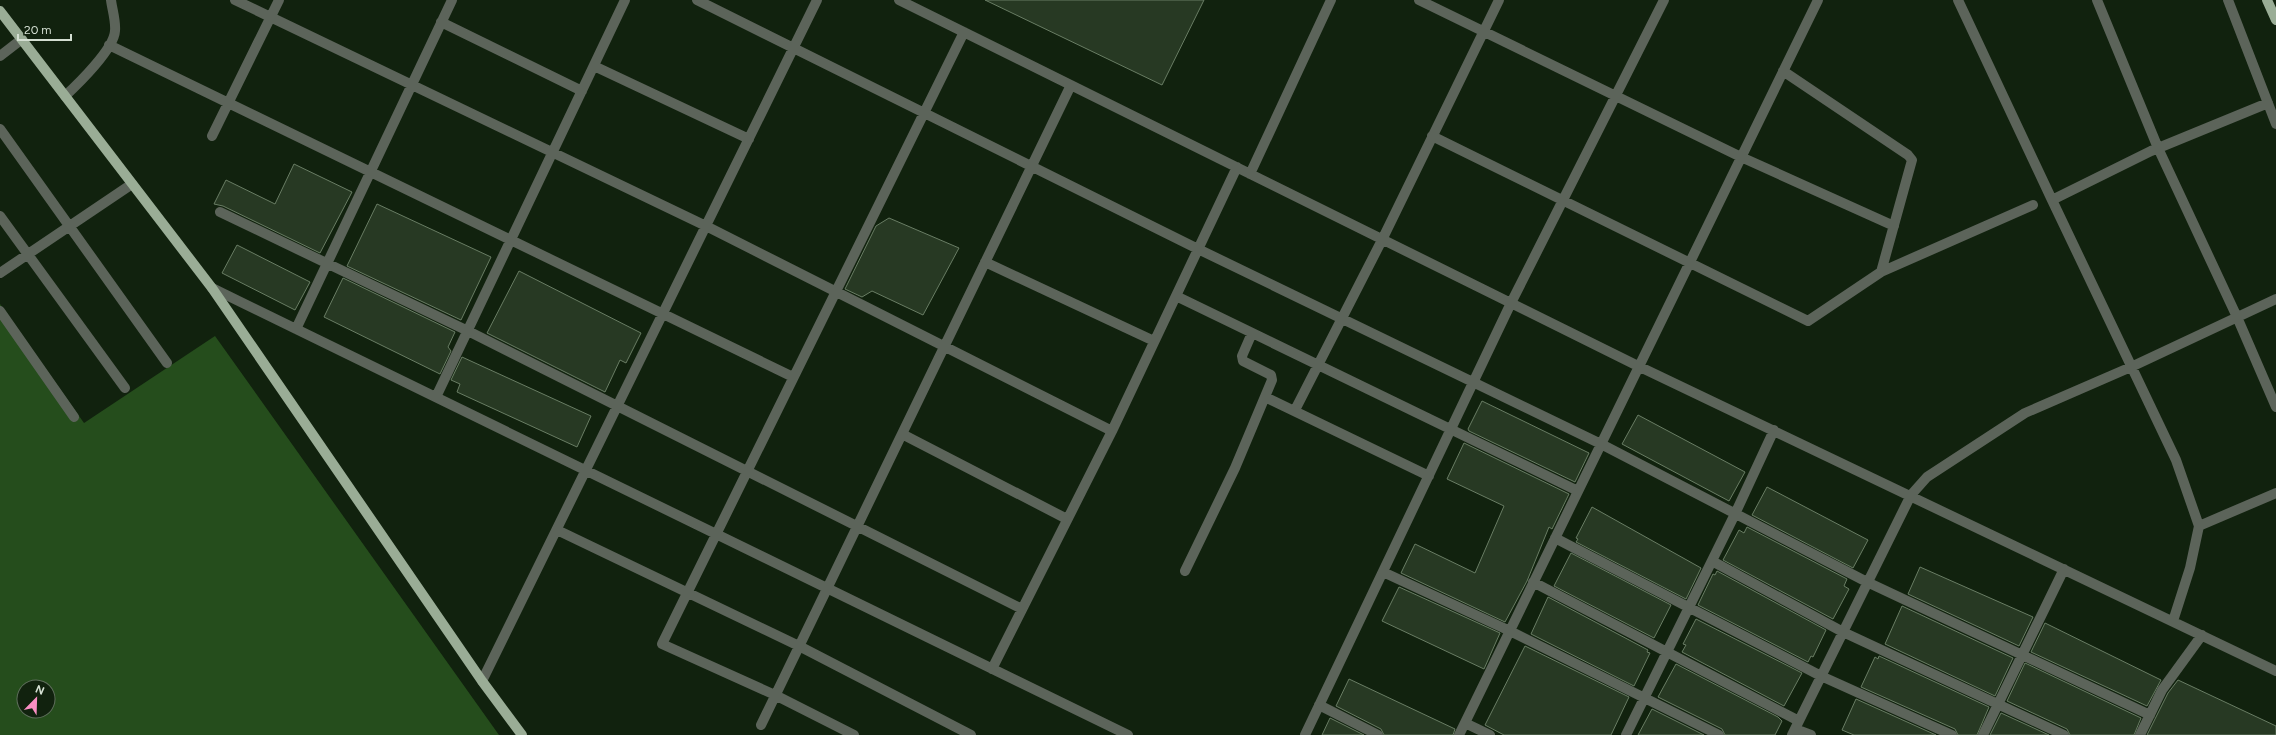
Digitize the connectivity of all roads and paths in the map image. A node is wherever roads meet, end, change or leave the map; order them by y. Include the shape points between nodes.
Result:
1 (111, 0) edge
2 (235, 0) edge
3 (279, 0) edge
4 (452, 0) edge
5 (625, 0) edge
6 (697, 0) edge
7 (817, 0) edge
8 (899, 0) edge
9 (1331, 0) edge
10 (1419, 0) edge
11 (1499, 0) edge
12 (1664, 0) edge
13 (1818, 0) edge
14 (1958, 0) edge
15 (2097, 0) edge
16 (2228, 0) edge
17 (2267, 0) edge
18 (0, 11) edge
19 (271, 18) junction
20 (2276, 20) edge
21 (441, 22) junction
22 (1484, 31) junction
23 (964, 32) junction
24 (22, 39) junction
25 (109, 45) junction
26 (794, 47) junction
27 (0, 56) edge
28 (594, 66) junction
29 (1783, 71) junction
30 (412, 85) junction
31 (1071, 85) junction
32 (582, 91) junction
33 (1615, 95) junction
34 (65, 96) junction
35 (228, 102) junction
36 (2268, 102) junction
37 (924, 112) junction
38 (2276, 124) edge
39 (0, 129) edge
40 (212, 136) dead end
41 (1432, 136) junction
42 (749, 139) junction
43 (2158, 148) junction
44 (553, 152) junction
45 (1741, 157) junction
46 (1032, 166) junction
47 (1237, 168) junction
48 (371, 171) junction
49 (1250, 174) junction
50 (132, 184) junction
51 (1562, 200) junction
52 (2052, 200) junction
53 (2033, 205) dead end
54 (220, 212) dead end
55 (0, 216) edge
56 (70, 225) junction
57 (706, 226) junction
58 (1894, 226) junction
59 (1382, 240) junction
60 (511, 241) junction
61 (1198, 249) junction
62 (27, 254) junction
63 (985, 262) junction
64 (1689, 262) junction
65 (327, 264) junction
66 (1881, 272) junction
67 (0, 273) edge
68 (212, 288) junction
69 (835, 291) junction
70 (1176, 296) junction
71 (2276, 299) edge
72 (1511, 303) junction
73 (0, 311) edge
74 (663, 314) junction
75 (2237, 317) junction
76 (1343, 319) junction
77 (296, 329) junction
78 (468, 331) junction
79 (1252, 333) junction
80 (1154, 341) junction
81 (945, 346) junction
82 (168, 363) dead end
83 (1319, 366) junction
84 (1638, 366) junction
85 (2131, 367) junction
86 (793, 377) junction
87 (1473, 382) junction
88 (125, 388) dead end
89 (436, 397) junction
90 (1265, 397) junction
91 (618, 406) junction
92 (2276, 407) edge
93 (1295, 410) junction
94 (74, 417) dead end
95 (1451, 430) junction
96 (1774, 430) junction
97 (1112, 431) junction
98 (902, 434) junction
99 (1601, 444) junction
100 (586, 470) junction
101 (746, 471) junction
102 (1429, 476) junction
103 (1578, 491) junction
104 (2276, 493) edge
105 (1911, 495) junction
106 (1735, 514) junction
107 (1068, 519) junction
108 (857, 526) junction
109 (2199, 526) junction
110 (557, 530) junction
111 (715, 534) junction
112 (1555, 538) junction
113 (1712, 561) junction
114 (2064, 569) junction
115 (1185, 571) dead end
116 (1383, 572) junction
117 (1533, 582) junction
118 (1867, 582) junction
119 (827, 588) junction
120 (688, 592) junction
121 (1689, 608) junction
122 (1022, 609) junction
123 (2173, 622) junction
124 (1510, 631) junction
125 (1843, 632) junction
126 (2202, 635) junction
127 (799, 646) junction
128 (1667, 652) junction
129 (2024, 655) junction
130 (992, 668) junction
131 (2276, 671) edge
132 (1821, 676) junction
133 (482, 681) junction
134 (775, 695) junction
135 (1644, 697) junction
136 (1999, 704) junction
137 (1319, 705) junction
138 (2150, 716) junction
139 (1465, 723) junction
140 (761, 724) dead end
141 (1796, 728) edge
142 (522, 735) edge
143 (854, 735) edge
144 (971, 735) edge
145 (1128, 735) edge
146 (1305, 735) edge
147 (1378, 735) edge
148 (1459, 735) edge
149 (1490, 735) edge
150 (1626, 735) edge
151 (1719, 735) edge
152 (1811, 735) edge
153 (1952, 735) edge
154 (1983, 735) edge
155 (2064, 735) edge
156 (2140, 735) edge

1 - 25 street via 115,31
2 - 19 street
3 - 19 street
4 - 21 street
5 - 28 street
6 - 26 street
7 - 26 street
8 - 23 street
9 - 49 street
10 - 22 street
11 - 22 street
12 - 33 street
13 - 29 street
14 - 52 street
15 - 43 street
16 - 36 street
17 - 20 main road
18 - 24 main road
19 - 30 street
19 - 35 street
21 - 30 street
21 - 32 street
22 - 33 street
22 - 41 street
23 - 31 street
23 - 37 street
24 - 27 street
24 - 34 main road
25 - 34 street via 87,76
25 - 35 street
26 - 37 street
26 - 42 street
28 - 32 street
28 - 42 street
29 - 45 street
29 - 58 street via 1912,160
30 - 44 street
30 - 48 street
31 - 46 street
31 - 47 street
32 - 44 street
33 - 45 street
33 - 51 street
34 - 50 main road
35 - 40 street
35 - 48 street
36 - 38 street
36 - 43 street
37 - 46 street
37 - 69 street
39 - 56 street
41 - 51 street
41 - 59 street
42 - 57 street
43 - 52 street
43 - 75 street
44 - 57 street
44 - 60 street
45 - 58 street
45 - 64 street
46 - 61 street
46 - 63 street
47 - 49 street
47 - 61 street
48 - 60 street
48 - 65 street
49 - 59 street
50 - 56 street
50 - 68 main road
51 - 64 street
51 - 72 street
52 - 85 street
53 - 66 street
54 - 65 street
55 - 62 street
56 - 62 street
56 - 82 street
57 - 69 street
57 - 74 street
58 - 66 street
59 - 72 street
59 - 76 street
60 - 74 street
60 - 78 street
61 - 70 street
61 - 76 street
62 - 67 street
62 - 88 street
63 - 80 street
63 - 81 street
64 - 66 street via 1808,321
64 - 84 street
65 - 77 street
65 - 78 street
68 - 77 street
68 - 133 main road
69 - 81 street
69 - 86 street
70 - 79 street
70 - 80 street
71 - 75 street
72 - 84 street
72 - 87 street
73 - 94 street
74 - 86 street
74 - 91 street
75 - 85 street
75 - 92 street
76 - 83 street
76 - 87 street
77 - 89 street
78 - 89 street
78 - 91 street
79 - 83 street
79 - 90 street via 1242,356 1243,362 1271,375 1272,380
80 - 97 street
81 - 97 street
81 - 98 street
83 - 93 street
83 - 95 street
84 - 96 street
84 - 99 street
85 - 105 street via 2025,413 1927,477
85 - 109 street via 2176,460
86 - 101 street
87 - 95 street
87 - 99 street
89 - 100 street
90 - 93 street
90 - 115 street via 1235,468
91 - 100 street
91 - 101 street
93 - 102 street
95 - 102 street
95 - 103 street
96 - 105 street
96 - 106 street
97 - 107 street
98 - 107 street
98 - 108 street
99 - 103 street
99 - 106 street
100 - 110 street
100 - 111 street
101 - 108 street
101 - 111 street
102 - 116 street
103 - 112 street
104 - 109 street
105 - 114 street
105 - 118 street
106 - 113 street
106 - 118 street
107 - 122 street
108 - 119 street
108 - 122 street
109 - 123 street via 2190,568
110 - 120 street
110 - 133 street
111 - 119 street
111 - 120 street
112 - 117 street
112 - 121 street
113 - 121 street
113 - 125 street
114 - 123 street
114 - 129 street
116 - 124 street
116 - 137 street
117 - 124 street
117 - 128 street
118 - 125 street
118 - 129 street
119 - 127 street
119 - 130 street
120 - 127 street
120 - 134 street via 662,644
121 - 128 street
121 - 132 street
122 - 130 street
123 - 126 street
124 - 135 street
124 - 139 street
125 - 132 street
125 - 136 street
126 - 131 street
126 - 138 street via 2162,690
127 - 134 street
127 - 144 street
128 - 135 street
128 - 141 street
129 - 136 street
129 - 138 street
130 - 145 street
132 - 141 street
132 - 153 street
133 - 142 main road
134 - 140 street
134 - 143 street
135 - 150 street
135 - 151 street
136 - 154 street
136 - 155 street
137 - 146 street
137 - 147 street
138 - 156 street
139 - 148 street
139 - 149 street
141 - 152 street

